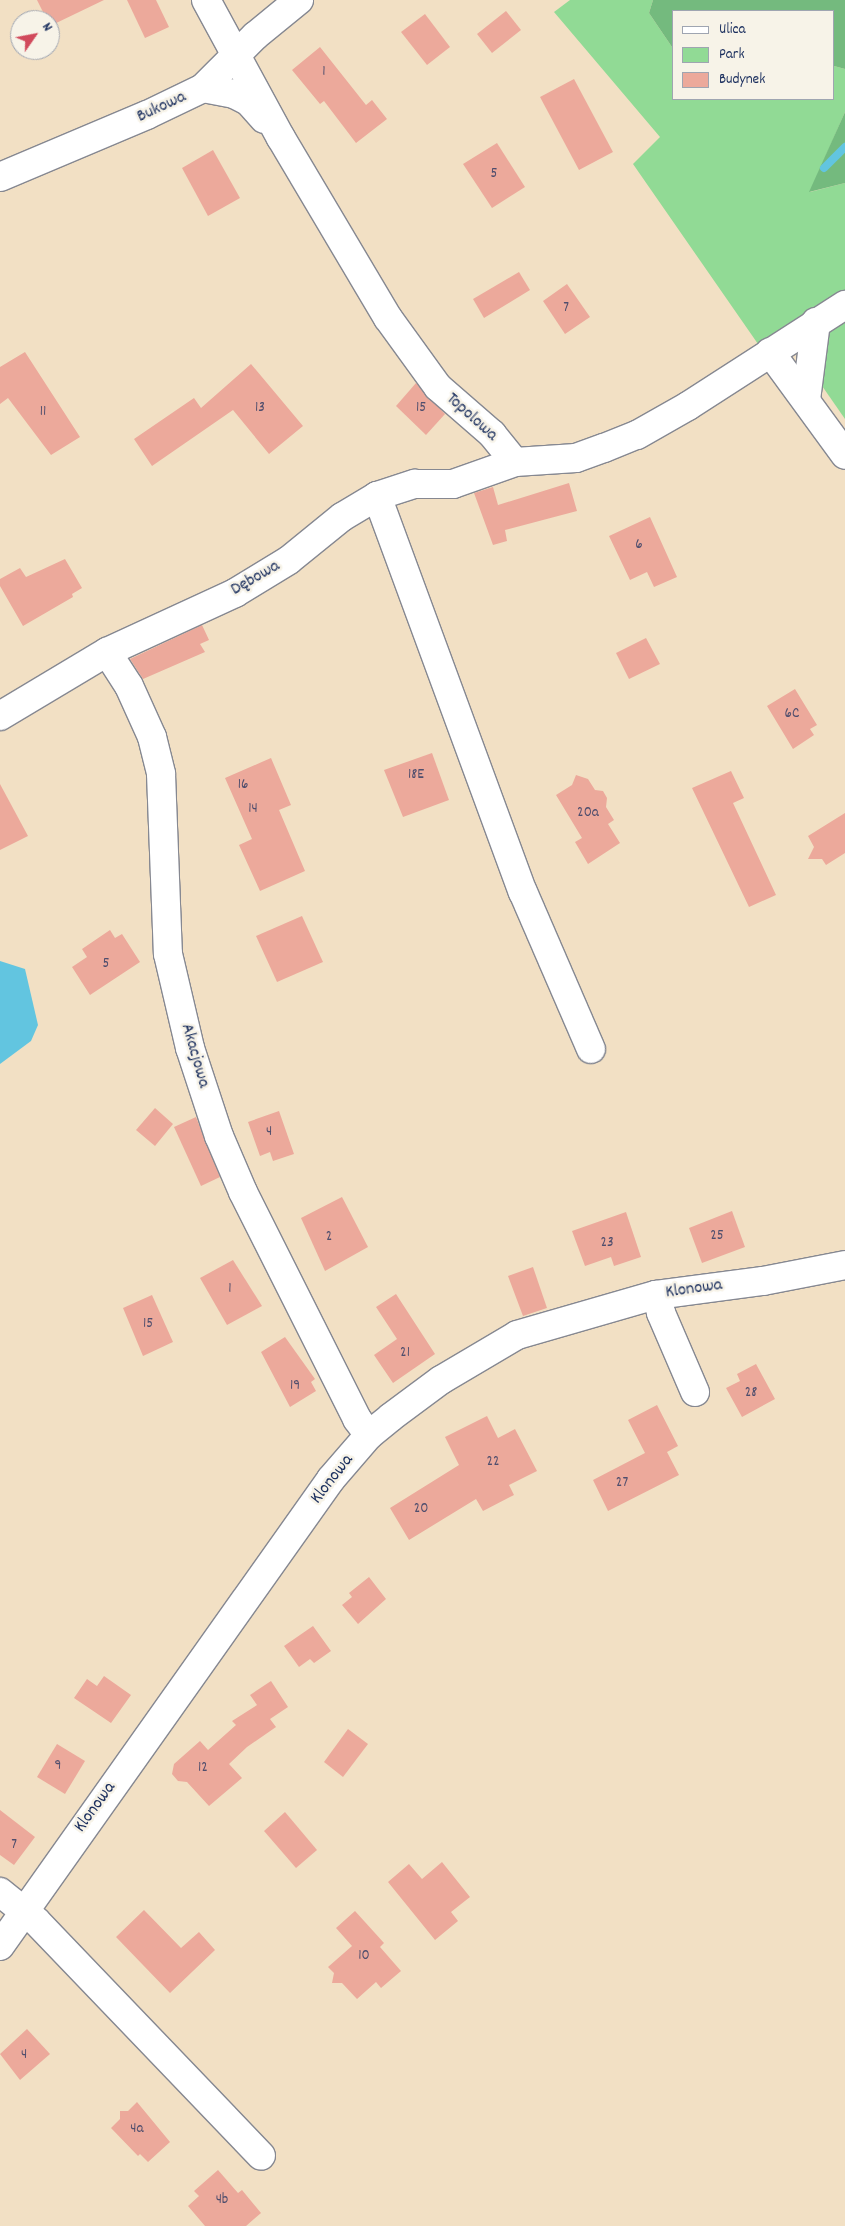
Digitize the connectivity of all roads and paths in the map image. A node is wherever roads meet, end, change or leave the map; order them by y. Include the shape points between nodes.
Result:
1 (206, 0) edge
2 (299, 0) edge
3 (236, 56) junction
4 (203, 88) junction
5 (281, 138) junction
6 (0, 177) edge
7 (845, 305) edge
8 (816, 322) junction
9 (770, 352) junction
10 (806, 400) junction
11 (845, 455) edge
12 (515, 462) junction
13 (377, 496) junction
14 (107, 652) junction
15 (0, 716) edge
16 (591, 1049) dead end
17 (845, 1265) edge
18 (656, 1295) junction
19 (696, 1392) dead end
20 (369, 1435) junction
21 (0, 1892) edge
22 (24, 1912) junction
23 (0, 1946) edge
24 (261, 2156) dead end

1 - 3 street, Topolowa
2 - 3 street, Bukowa
3 - 4 street, Bukowa
3 - 5 street, Topolowa
4 - 5 street via 234,94 248,101
4 - 6 street, Bukowa via 147,116
5 - 12 street, Topolowa via 388,318 432,380 492,434
7 - 8 street
8 - 9 street
8 - 10 street
9 - 10 street
9 - 12 street via 637,435 576,458
10 - 11 street
12 - 13 street, Dębowa via 453,484 415,484
13 - 14 street, Dębowa via 342,517 289,560 235,593
13 - 16 street via 524,892
14 - 15 street, Dębowa
14 - 20 street, Akacjowa via 129,686 152,736 161,774 168,954 196,1066 219,1136 243,1192 357,1419
17 - 18 street, Klonowa via 763,1282
18 - 19 street
18 - 20 street, Klonowa via 517,1335 441,1380
20 - 22 street, Klonowa via 331,1479
21 - 22 street
22 - 23 street, Klonowa
22 - 24 street via 70,1954

